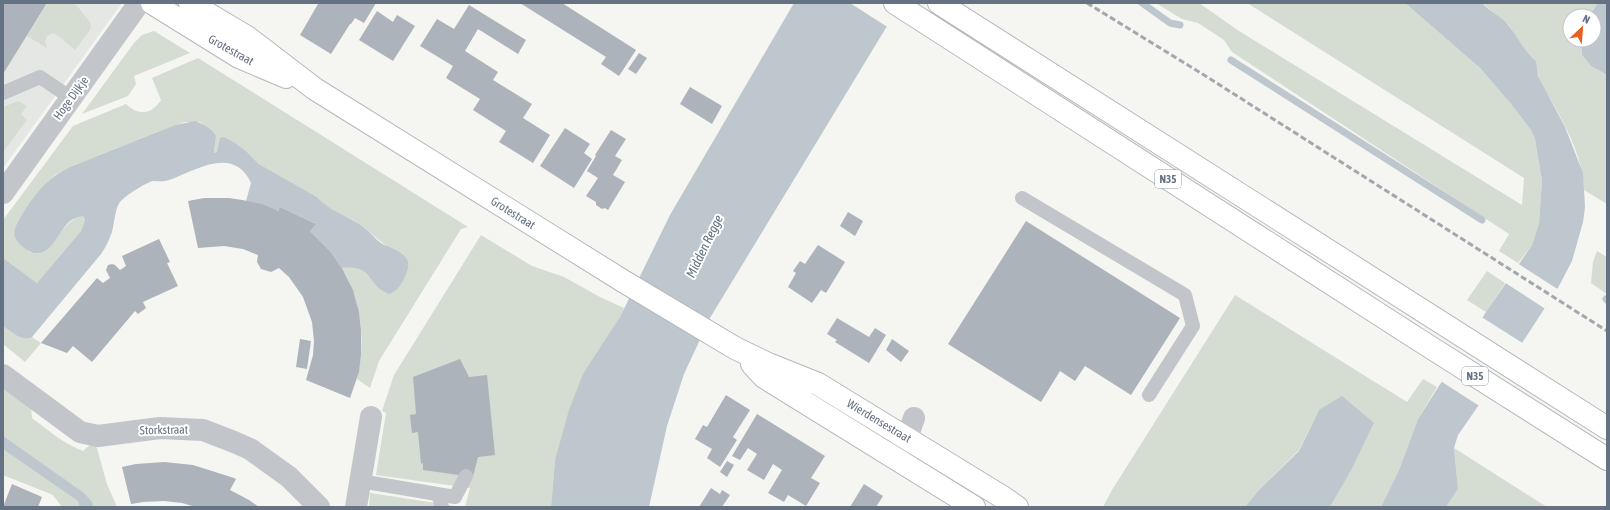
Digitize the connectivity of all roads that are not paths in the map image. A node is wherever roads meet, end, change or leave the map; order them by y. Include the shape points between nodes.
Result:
1 (139, 3) edge
2 (152, 3) edge
3 (190, 3) edge
4 (895, 3) edge
5 (939, 3) edge
6 (314, 90) junction
7 (3, 93) edge
8 (71, 98) junction
9 (3, 193) edge
10 (1022, 198) dead end
11 (712, 335) joint
12 (735, 348) junction
13 (3, 375) edge
14 (1149, 395) dead end
15 (371, 417) dead end
16 (910, 428) junction
17 (1607, 428) edge
18 (894, 456) junction
19 (1607, 459) edge
20 (466, 476) dead end
21 (360, 481) junction
22 (438, 494) junction
23 (319, 507) edge
24 (356, 507) edge
25 (442, 507) edge
26 (974, 507) edge
27 (1016, 507) edge

1 - 8 street, Hoge Dijkje
2 - 6 main road, Grotestraat via 238,57
3 - 6 main road, Grotestraat via 248,38
4 - 19 main road, N35
5 - 17 main road, N35
6 - 11 main road, Grotestraat
7 - 8 lane via 40,77
8 - 9 street, Hoge Dijkje
10 - 14 lane via 1185,295 1193,326
11 - 12 main road, Wierdensestraat
12 - 16 main road, Wierdensestraat
12 - 18 main road, Wierdensestraat via 764,377
13 - 23 street, Storkstraat via 80,432 98,436 160,428 203,430 234,442 250,449 278,468
15 - 21 street
16 - 18 street
16 - 27 main road, Wierdensestraat
18 - 26 main road, Wierdensestraat
20 - 22 lane via 455,496
21 - 22 lane
21 - 24 street
22 - 25 lane

